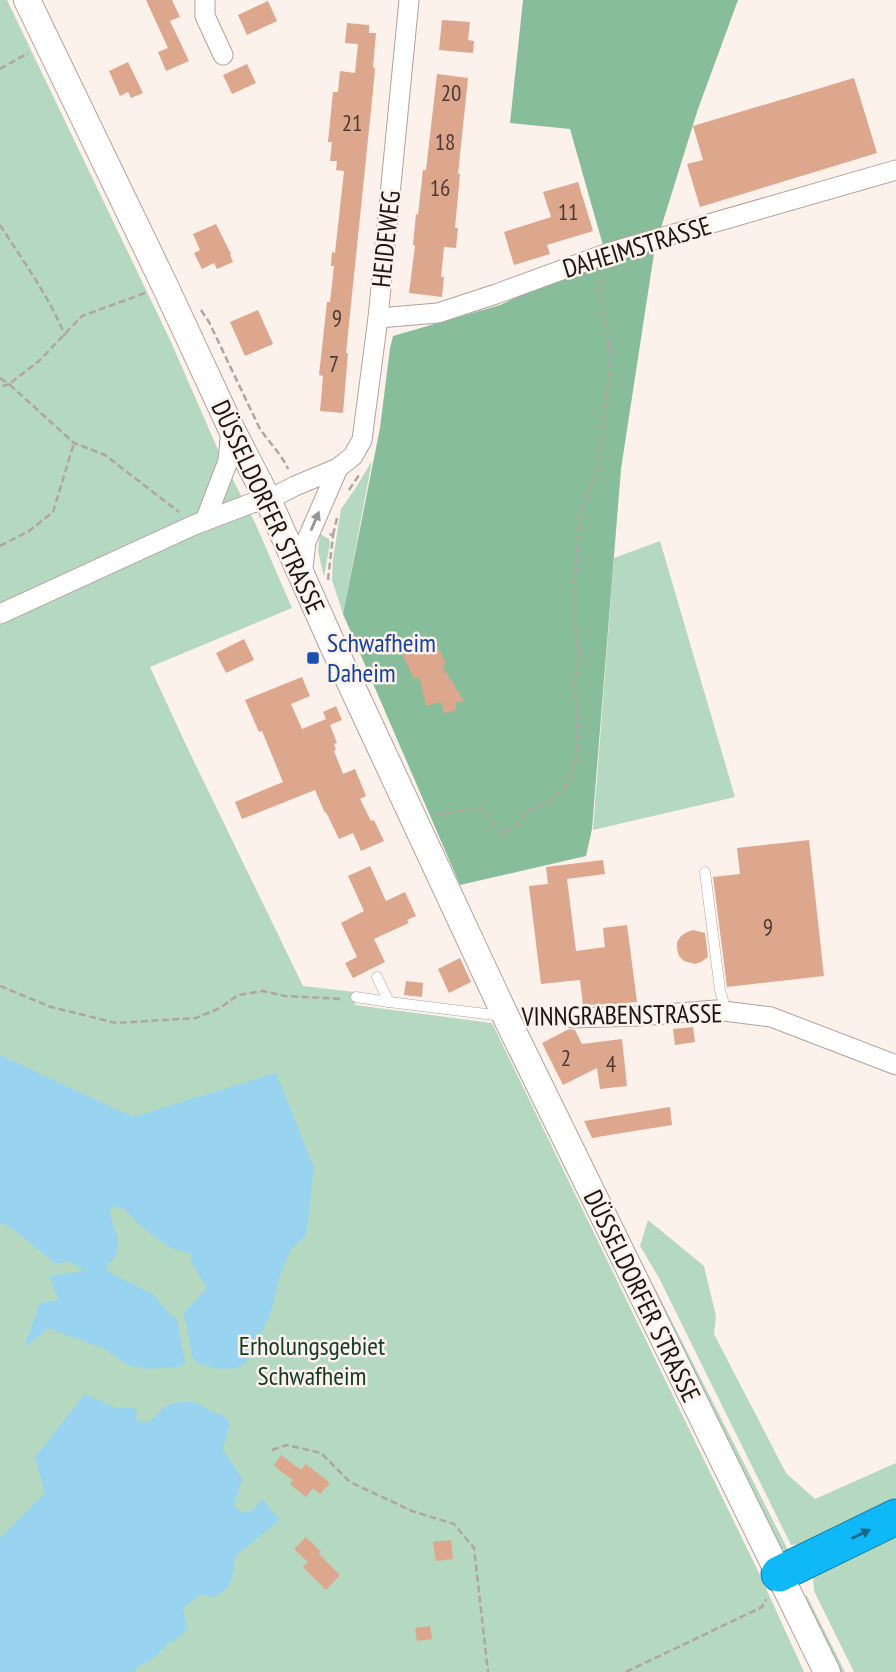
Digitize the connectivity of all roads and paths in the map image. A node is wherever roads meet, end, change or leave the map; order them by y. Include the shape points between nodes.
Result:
1 (27, 0) edge
2 (205, 0) edge
3 (409, 0) edge
4 (48, 44) junction
5 (223, 55) dead end
6 (0, 69) edge
7 (896, 170) edge
8 (0, 225) edge
9 (608, 253) junction
10 (165, 286) junction
11 (377, 318) junction
12 (65, 335) junction
13 (0, 378) edge
14 (9, 384) junction
15 (0, 387) edge
16 (231, 428) junction
17 (74, 443) junction
18 (338, 468) junction
19 (268, 500) junction
20 (181, 514) dead end
21 (205, 521) junction
22 (314, 524) junction
23 (0, 546) edge
24 (302, 577) junction
25 (330, 588) dead end
26 (0, 614) edge
27 (433, 816) dead end
28 (705, 872) dead end
29 (377, 977) dead end
30 (0, 986) edge
31 (356, 997) joint
32 (389, 1002) junction
33 (726, 1011) junction
34 (506, 1017) junction
35 (573, 1018) joint
36 (896, 1065) edge
37 (272, 1450) dead end
38 (896, 1517) edge
39 (779, 1574) junction
40 (488, 1672) edge
41 (626, 1672) edge
42 (827, 1672) edge

1 - 4 main road, DÜSSELDORFER STRASSE
2 - 5 street via 205,16
3 - 11 street, HEIDEWEG
4 - 6 path
4 - 10 main road, DÜSSELDORFER STRASSE
7 - 9 street, DAHEIMSTRASSE
8 - 12 path
9 - 11 street, DAHEIMSTRASSE via 438,313
9 - 27 path via 600,292 611,356 598,469 581,512 575,579 580,658 574,683 578,752 566,788 527,811 502,834 481,807
10 - 12 path via 82,316
10 - 16 main road, DÜSSELDORFER STRASSE
11 - 18 street, HEIDEWEG via 362,440 353,456
12 - 14 path
13 - 14 path
14 - 15 path
14 - 17 path
16 - 19 main road, DÜSSELDORFER STRASSE
16 - 21 street via 228,461
17 - 20 path via 105,455
17 - 23 path via 53,512
18 - 19 street, HEIDEWEG
22 -> 18 street, HEIDEWEG
19 - 21 street, HEIDEWEG
19 - 24 main road, DÜSSELDORFER STRASSE
21 - 26 street, HEIDEWEG
22 - 24 street, HEIDEWEG via 306,542
22 - 25 path via 333,535
24 - 34 main road, DÜSSELDORFER STRASSE
28 - 33 lane
29 - 32 lane
30 - 31 path via 51,1007 116,1023 196,1018 238,995 263,991 285,996
31 - 32 lane
32 - 34 lane
33 - 35 street, VINNGRABENSTRASSE
33 - 36 street, VINNGRABENSTRASSE via 771,1017
34 - 35 path, VINNGRABENSTRASSE via 531,1022
34 - 39 main road, DÜSSELDORFER STRASSE
37 - 40 path via 287,1445 321,1453 350,1482 412,1511 454,1524 474,1548
39 -> 38 highway
39 - 41 path via 762,1607
39 - 42 main road, DÜSSELDORFER STRASSE

